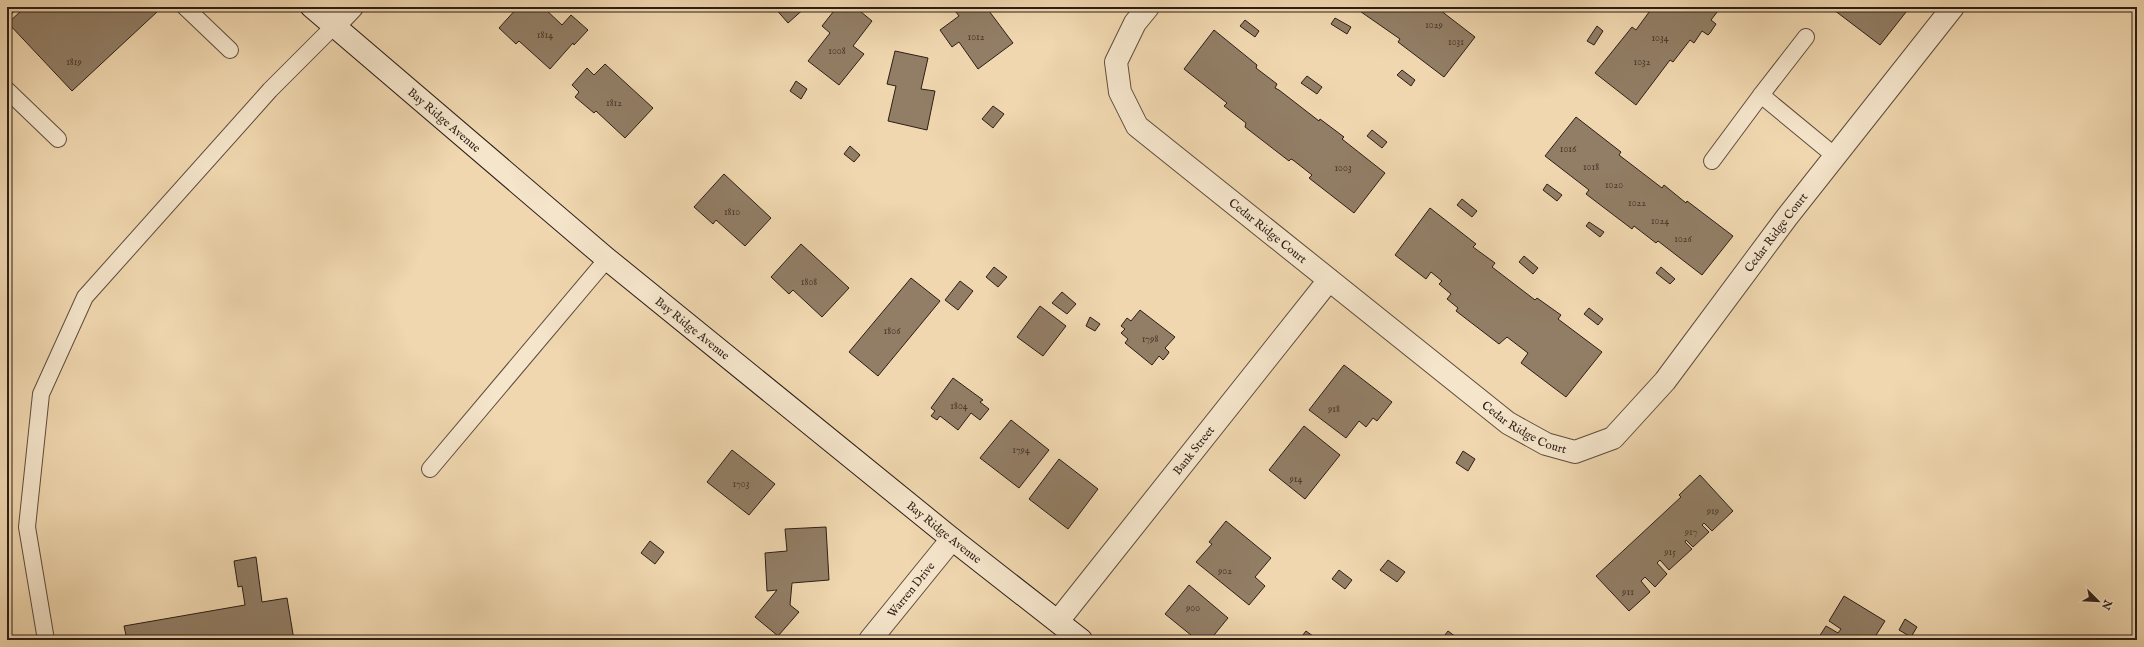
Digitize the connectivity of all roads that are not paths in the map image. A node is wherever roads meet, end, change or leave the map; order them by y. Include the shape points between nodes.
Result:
1 (185, 7) edge
2 (312, 7) edge
3 (352, 7) edge
4 (1148, 7) edge
5 (1953, 7) edge
6 (333, 27) junction
7 (1806, 37) dead end
8 (230, 50) dead end
9 (7, 90) edge
10 (1761, 95) junction
11 (58, 139) dead end
12 (1835, 156) junction
13 (1712, 161) dead end
14 (608, 259) junction
15 (1329, 280) junction
16 (430, 469) dead end
17 (952, 539) junction
18 (1058, 621) junction
19 (46, 640) edge
20 (870, 640) edge
21 (1081, 640) edge

1 - 8 lane
2 - 6 street, Bay Ridge Avenue
3 - 6 street
4 - 15 street, Cedar Ridge Court via 1135,24 1116,62 1120,92 1137,126
5 - 12 street, Cedar Ridge Court
6 - 14 street, Bay Ridge Avenue via 400,80
6 - 19 lane via 270,90 85,297 42,394 41,402 27,527
7 - 10 lane
9 - 11 lane
10 - 12 lane
10 - 13 lane
12 - 15 street, Cedar Ridge Court via 1665,381 1613,438 1575,452 1546,444 1508,423
14 - 16 lane
14 - 17 street, Bay Ridge Avenue
15 - 18 street, Bank Street
17 - 18 street, Bay Ridge Avenue
17 - 20 street, Warren Drive
18 - 21 street, Bay Ridge Avenue

